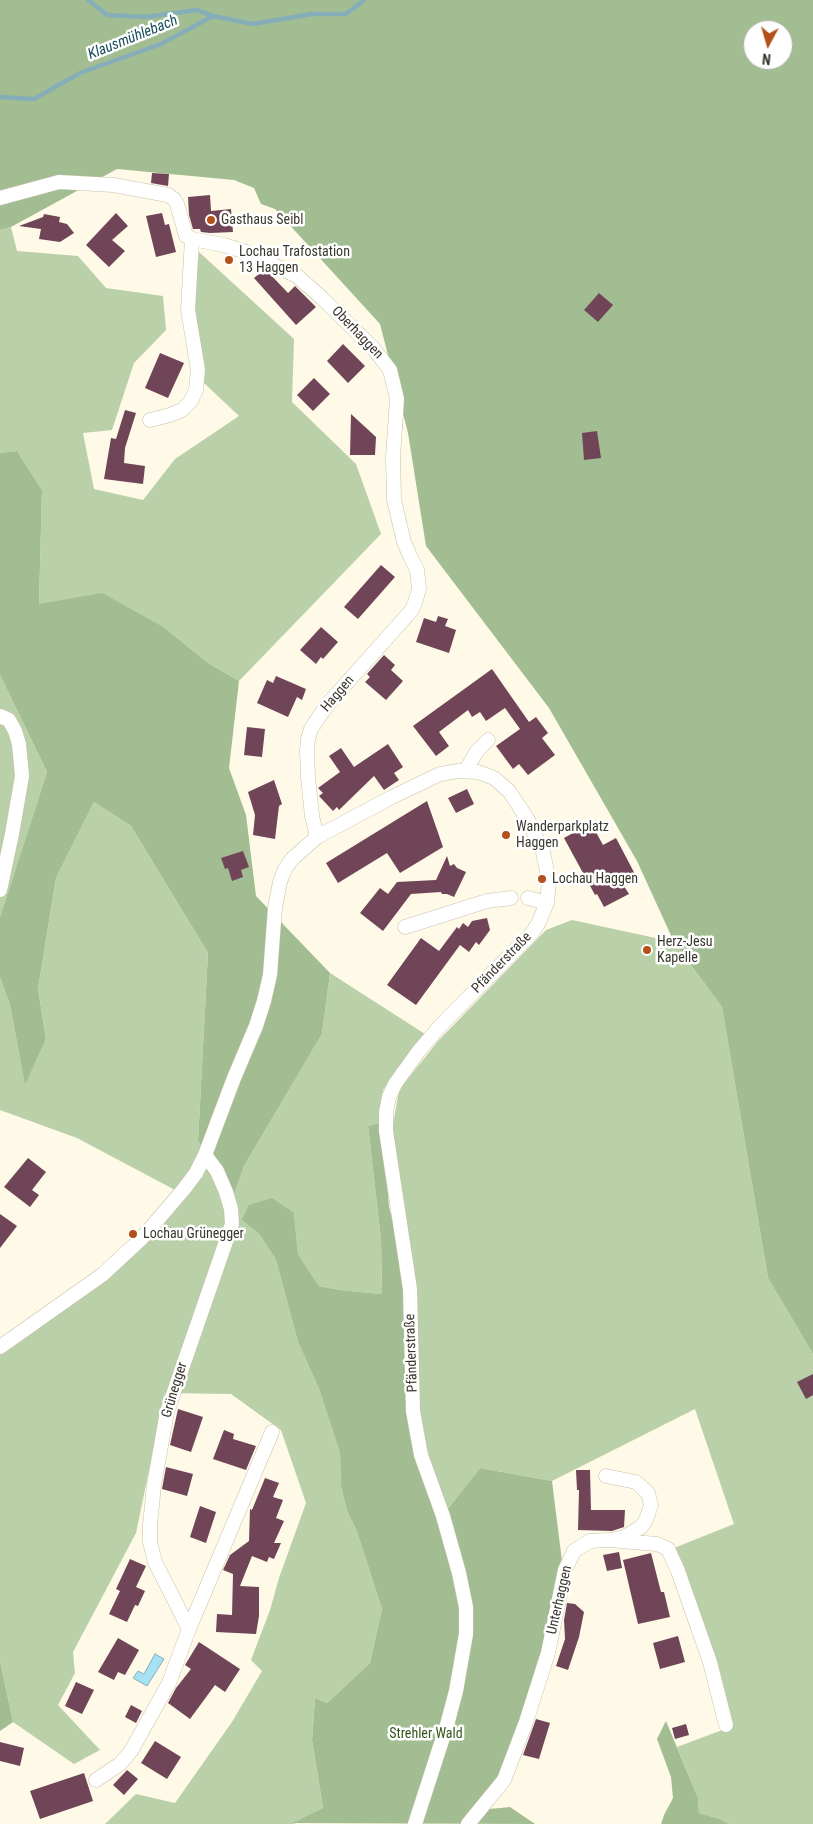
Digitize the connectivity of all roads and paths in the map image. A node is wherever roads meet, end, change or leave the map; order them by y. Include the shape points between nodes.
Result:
1 (0, 198) edge
2 (192, 239) junction
3 (150, 420) dead end
4 (417, 570) joint
5 (0, 716) edge
6 (488, 740) dead end
7 (466, 770) junction
8 (317, 838) junction
9 (0, 890) edge
10 (511, 898) dead end
11 (528, 898) dead end
12 (547, 903) junction
13 (405, 927) dead end
14 (205, 1155) junction
15 (0, 1347) edge
16 (272, 1432) dead end
17 (606, 1476) dead end
18 (609, 1540) junction
19 (190, 1630) junction
20 (726, 1725) dead end
21 (96, 1780) dead end
22 (415, 1824) edge
23 (468, 1824) edge

1 - 2 street via 59,182 113,185 168,195 177,204 186,236
2 - 3 street via 188,310 198,370 196,390 182,410
2 - 4 street, Oberhaggen via 233,248 297,276 386,362 398,399 392,483 395,508
4 - 8 street, Haggen via 419,589 410,611 327,705 311,729 307,751 308,777
5 - 9 street via 9,720 15,731 22,776
6 - 7 street
7 - 8 street, Pfänderstraße via 432,778
7 - 12 street, Pfänderstraße via 494,778 523,809 543,852 548,881
8 - 14 street, Pfänderstraße via 292,859 280,882 264,1001
10 - 13 street via 487,901
11 - 12 street
12 - 22 street, Pfänderstraße via 532,933 418,1052 395,1084 386,1112 386,1131 410,1289 414,1411 421,1455 443,1516 466,1607 466,1634 456,1690
14 - 15 street, Pfänderstraße via 184,1189 102,1275
14 - 19 street, Grünegger via 226,1192 232,1224 167,1412 150,1525 155,1562
16 - 19 street
17 - 18 street via 636,1482 643,1487 651,1505 641,1527 624,1537
18 - 20 street, Unterhaggen via 657,1544 668,1549 710,1662
18 - 23 street, Unterhaggen via 590,1541 574,1551 568,1560 548,1653 526,1722 504,1780
19 - 21 street via 169,1683 131,1751 120,1764

